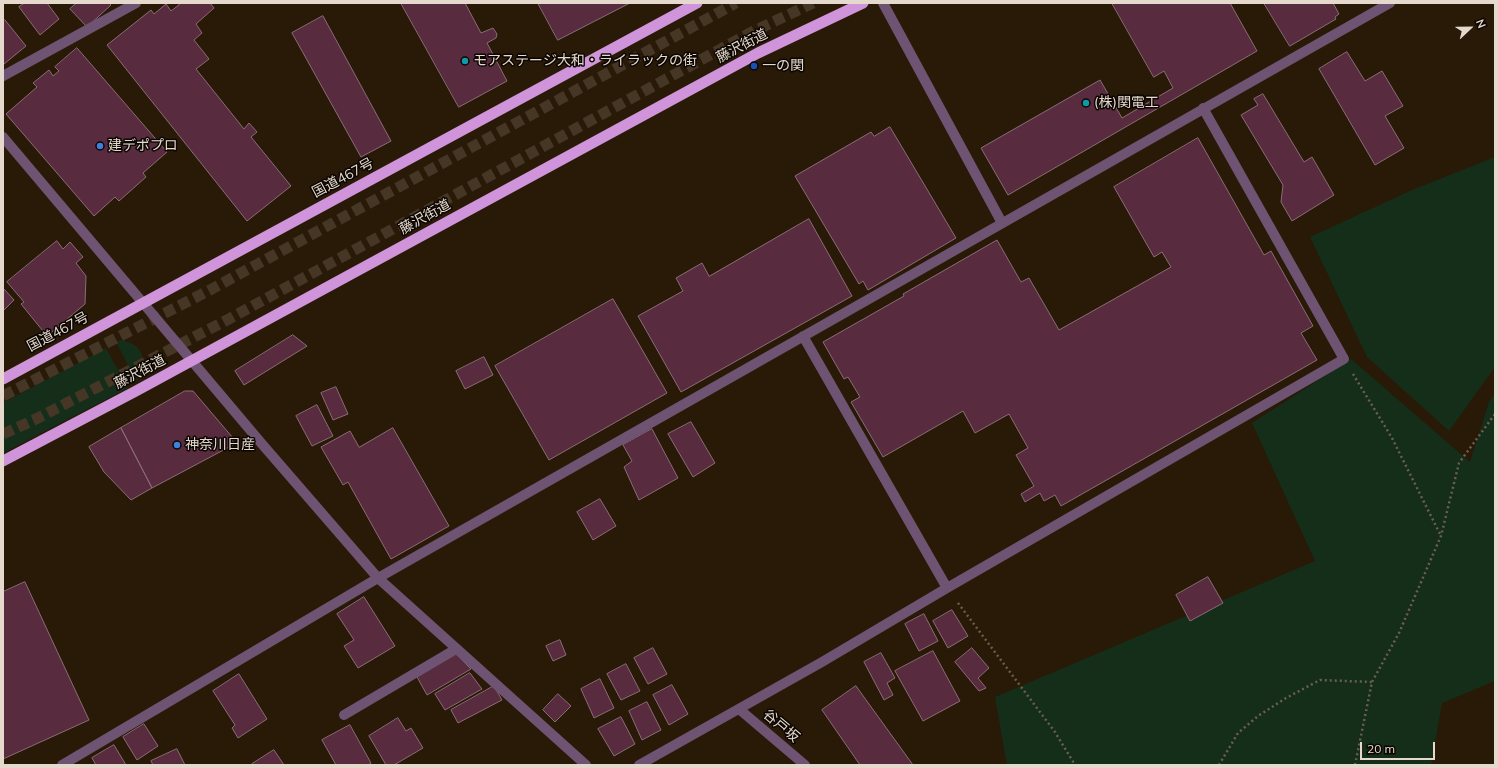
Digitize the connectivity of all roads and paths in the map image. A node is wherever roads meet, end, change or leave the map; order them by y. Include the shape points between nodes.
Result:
1 (136, 3) edge
2 (697, 3) edge
3 (863, 3) edge
4 (883, 3) edge
5 (1390, 3) edge
6 (3, 76) edge
7 (1203, 108) junction
8 (3, 137) edge
9 (1002, 223) junction
10 (144, 303) junction
11 (804, 336) junction
12 (192, 360) junction
13 (1344, 360) junction
14 (3, 379) edge
15 (1495, 414) edge
16 (3, 461) edge
17 (1441, 536) junction
18 (378, 578) junction
19 (947, 588) junction
20 (456, 648) junction
21 (1372, 682) junction
22 (739, 709) junction
23 (344, 715) dead end
24 (62, 765) edge
25 (586, 765) edge
26 (639, 765) edge
27 (805, 765) edge
28 (1075, 765) edge
29 (1219, 765) edge
30 (1355, 765) edge

1 - 6 street
2 - 10 highway, 国道467号
3 - 12 highway, 藤沢街道 via 758,53
4 - 9 street
5 - 7 street
7 - 9 street
7 - 13 street
8 - 10 street
9 - 11 street
10 - 12 street
10 - 14 highway, 国道467号
11 - 18 street
11 - 19 street
12 - 16 highway, 藤沢街道
12 - 18 street
13 - 17 path via 1392,438
13 - 19 street
15 - 17 path via 1459,463
17 - 21 path via 1399,633
18 - 20 street
18 - 24 street
19 - 22 street
19 - 28 path via 1055,732
20 - 23 street
20 - 25 street
21 - 29 path via 1320,680 1286,698 1238,733
21 - 30 path
22 - 26 street
22 - 27 street, 谷戸坂

